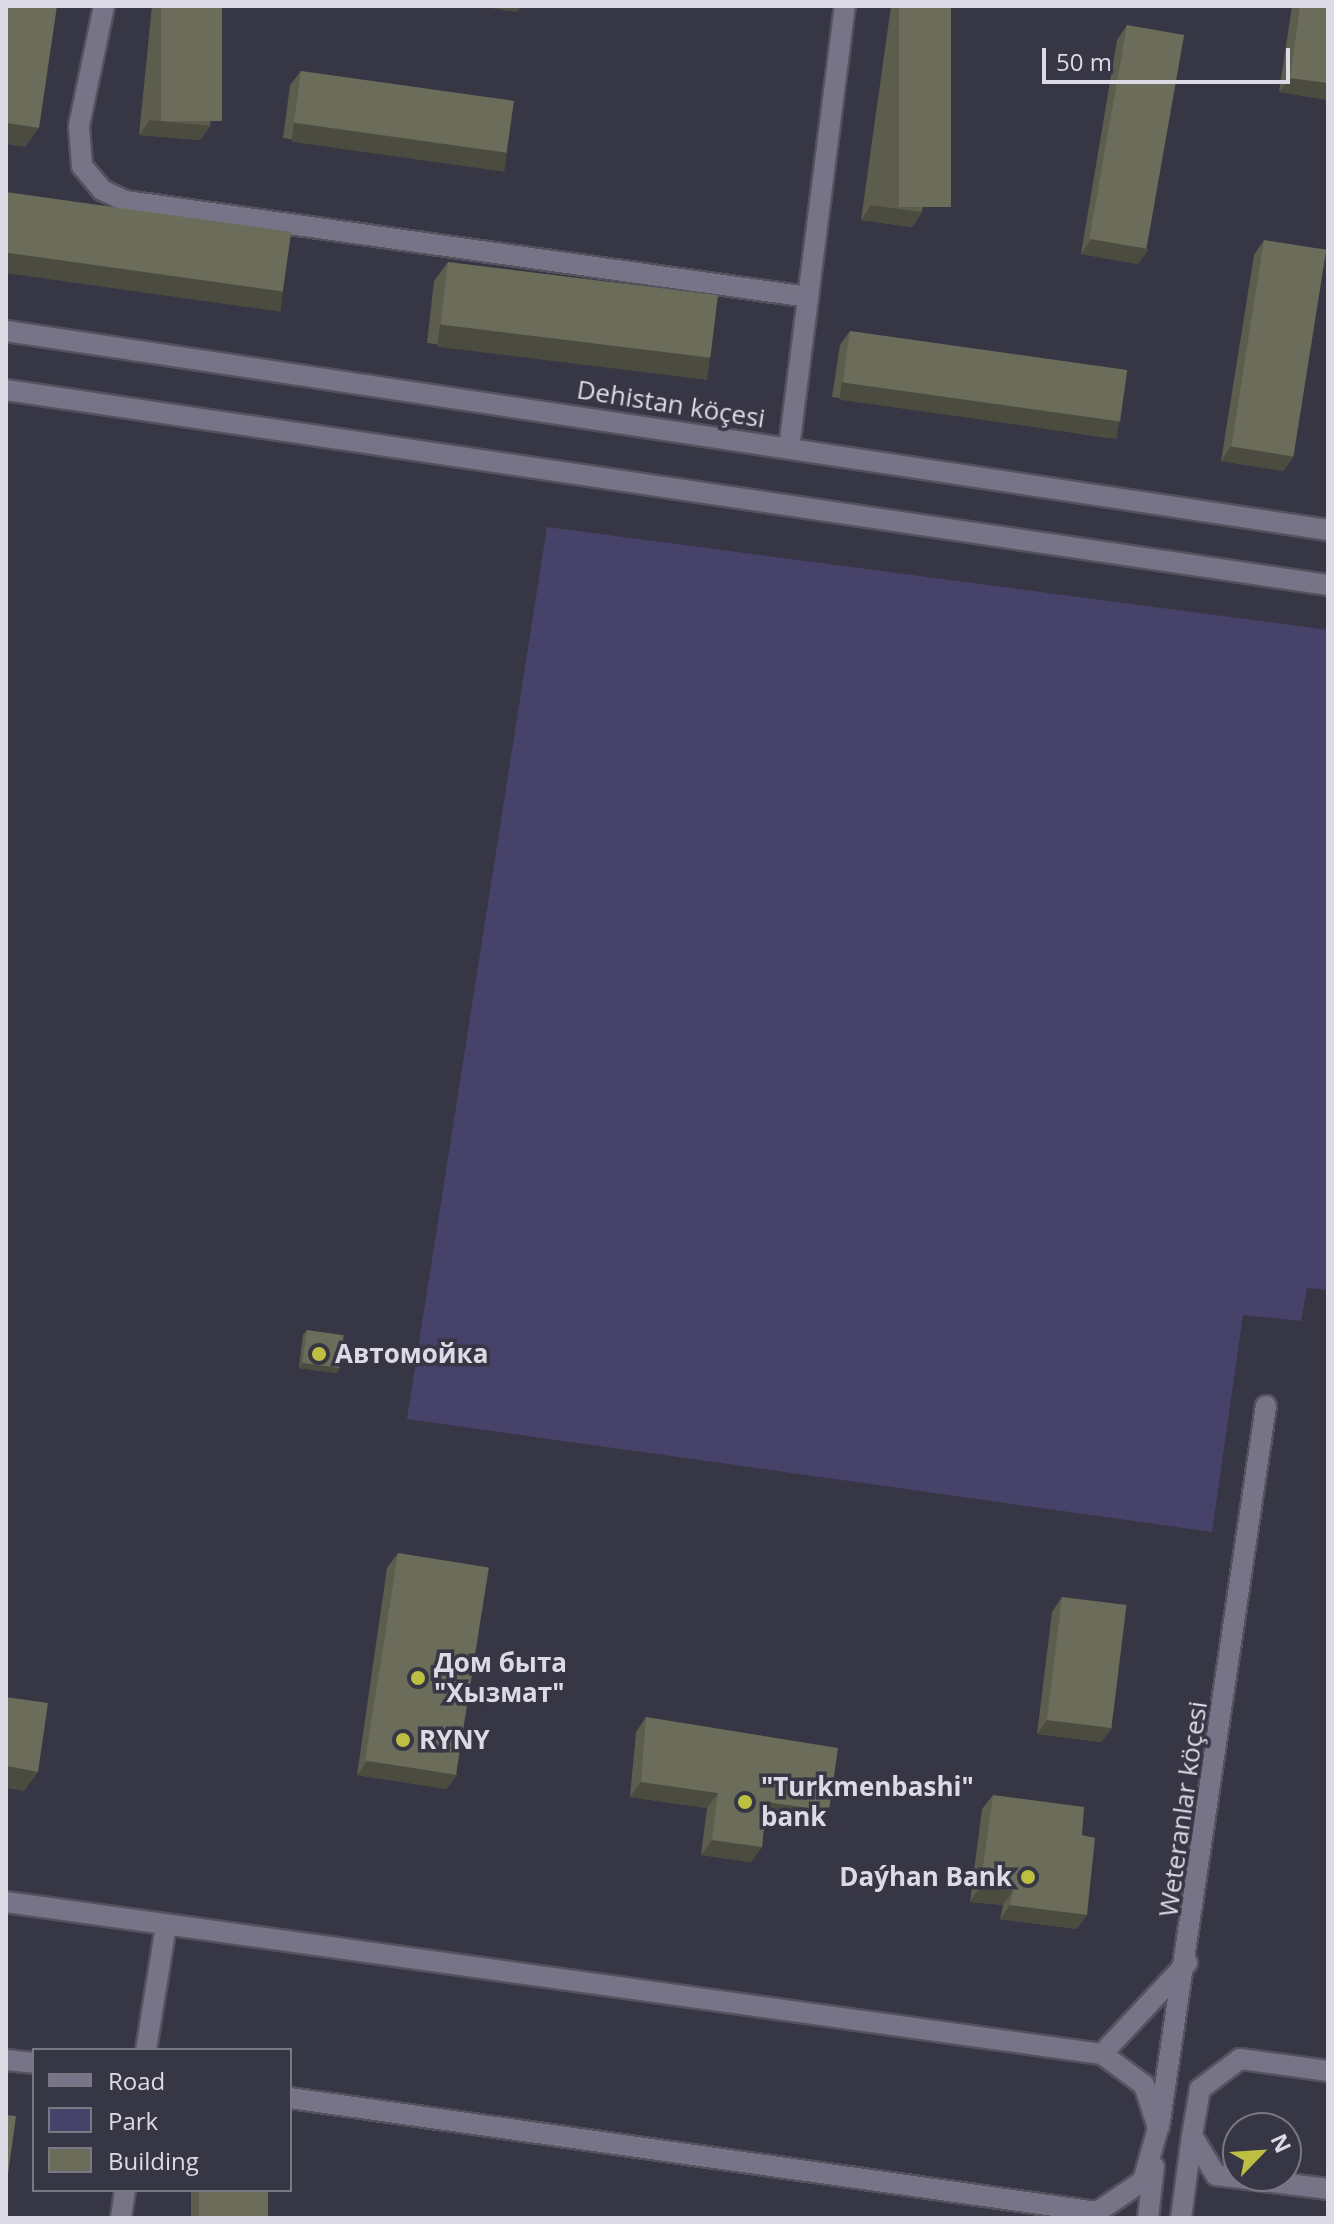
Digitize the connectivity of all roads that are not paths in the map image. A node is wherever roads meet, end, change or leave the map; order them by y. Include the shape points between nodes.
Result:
1 (104, 6) edge
2 (845, 6) edge
3 (808, 297) junction
4 (6, 331) edge
5 (6, 390) edge
6 (789, 448) junction
7 (1328, 530) edge
8 (1328, 585) edge
9 (1266, 1406) dead end
10 (6, 1902) edge
11 (166, 1925) junction
12 (1187, 1963) junction
13 (146, 2048) edge
14 (1102, 2054) junction
15 (6, 2060) edge
16 (32, 2063) edge
17 (1328, 2071) edge
18 (292, 2098) edge
19 (1158, 2128) junction
20 (1192, 2136) junction
21 (1328, 2189) edge
22 (125, 2192) edge
23 (1101, 2215) edge
24 (121, 2218) edge
25 (1148, 2218) edge
26 (1181, 2218) edge

1 - 3 street via 79,126 82,166 102,190 126,201
2 - 3 street
3 - 6 street
4 - 6 street, Dehistan köçesi
5 - 8 street
6 - 7 street, Dehistan köçesi
9 - 12 street, Weteranlar köçesi
10 - 11 street
11 - 13 street
11 - 14 street
12 - 14 street
12 - 19 street, Weteranlar köçesi
14 - 19 street via 1144,2085
15 - 16 street
17 - 20 street via 1240,2059 1200,2089
18 - 23 street
19 - 23 street via 1143,2181
19 - 25 street, Weteranlar köçesi
20 - 21 street via 1216,2175
20 - 26 street
22 - 24 street

